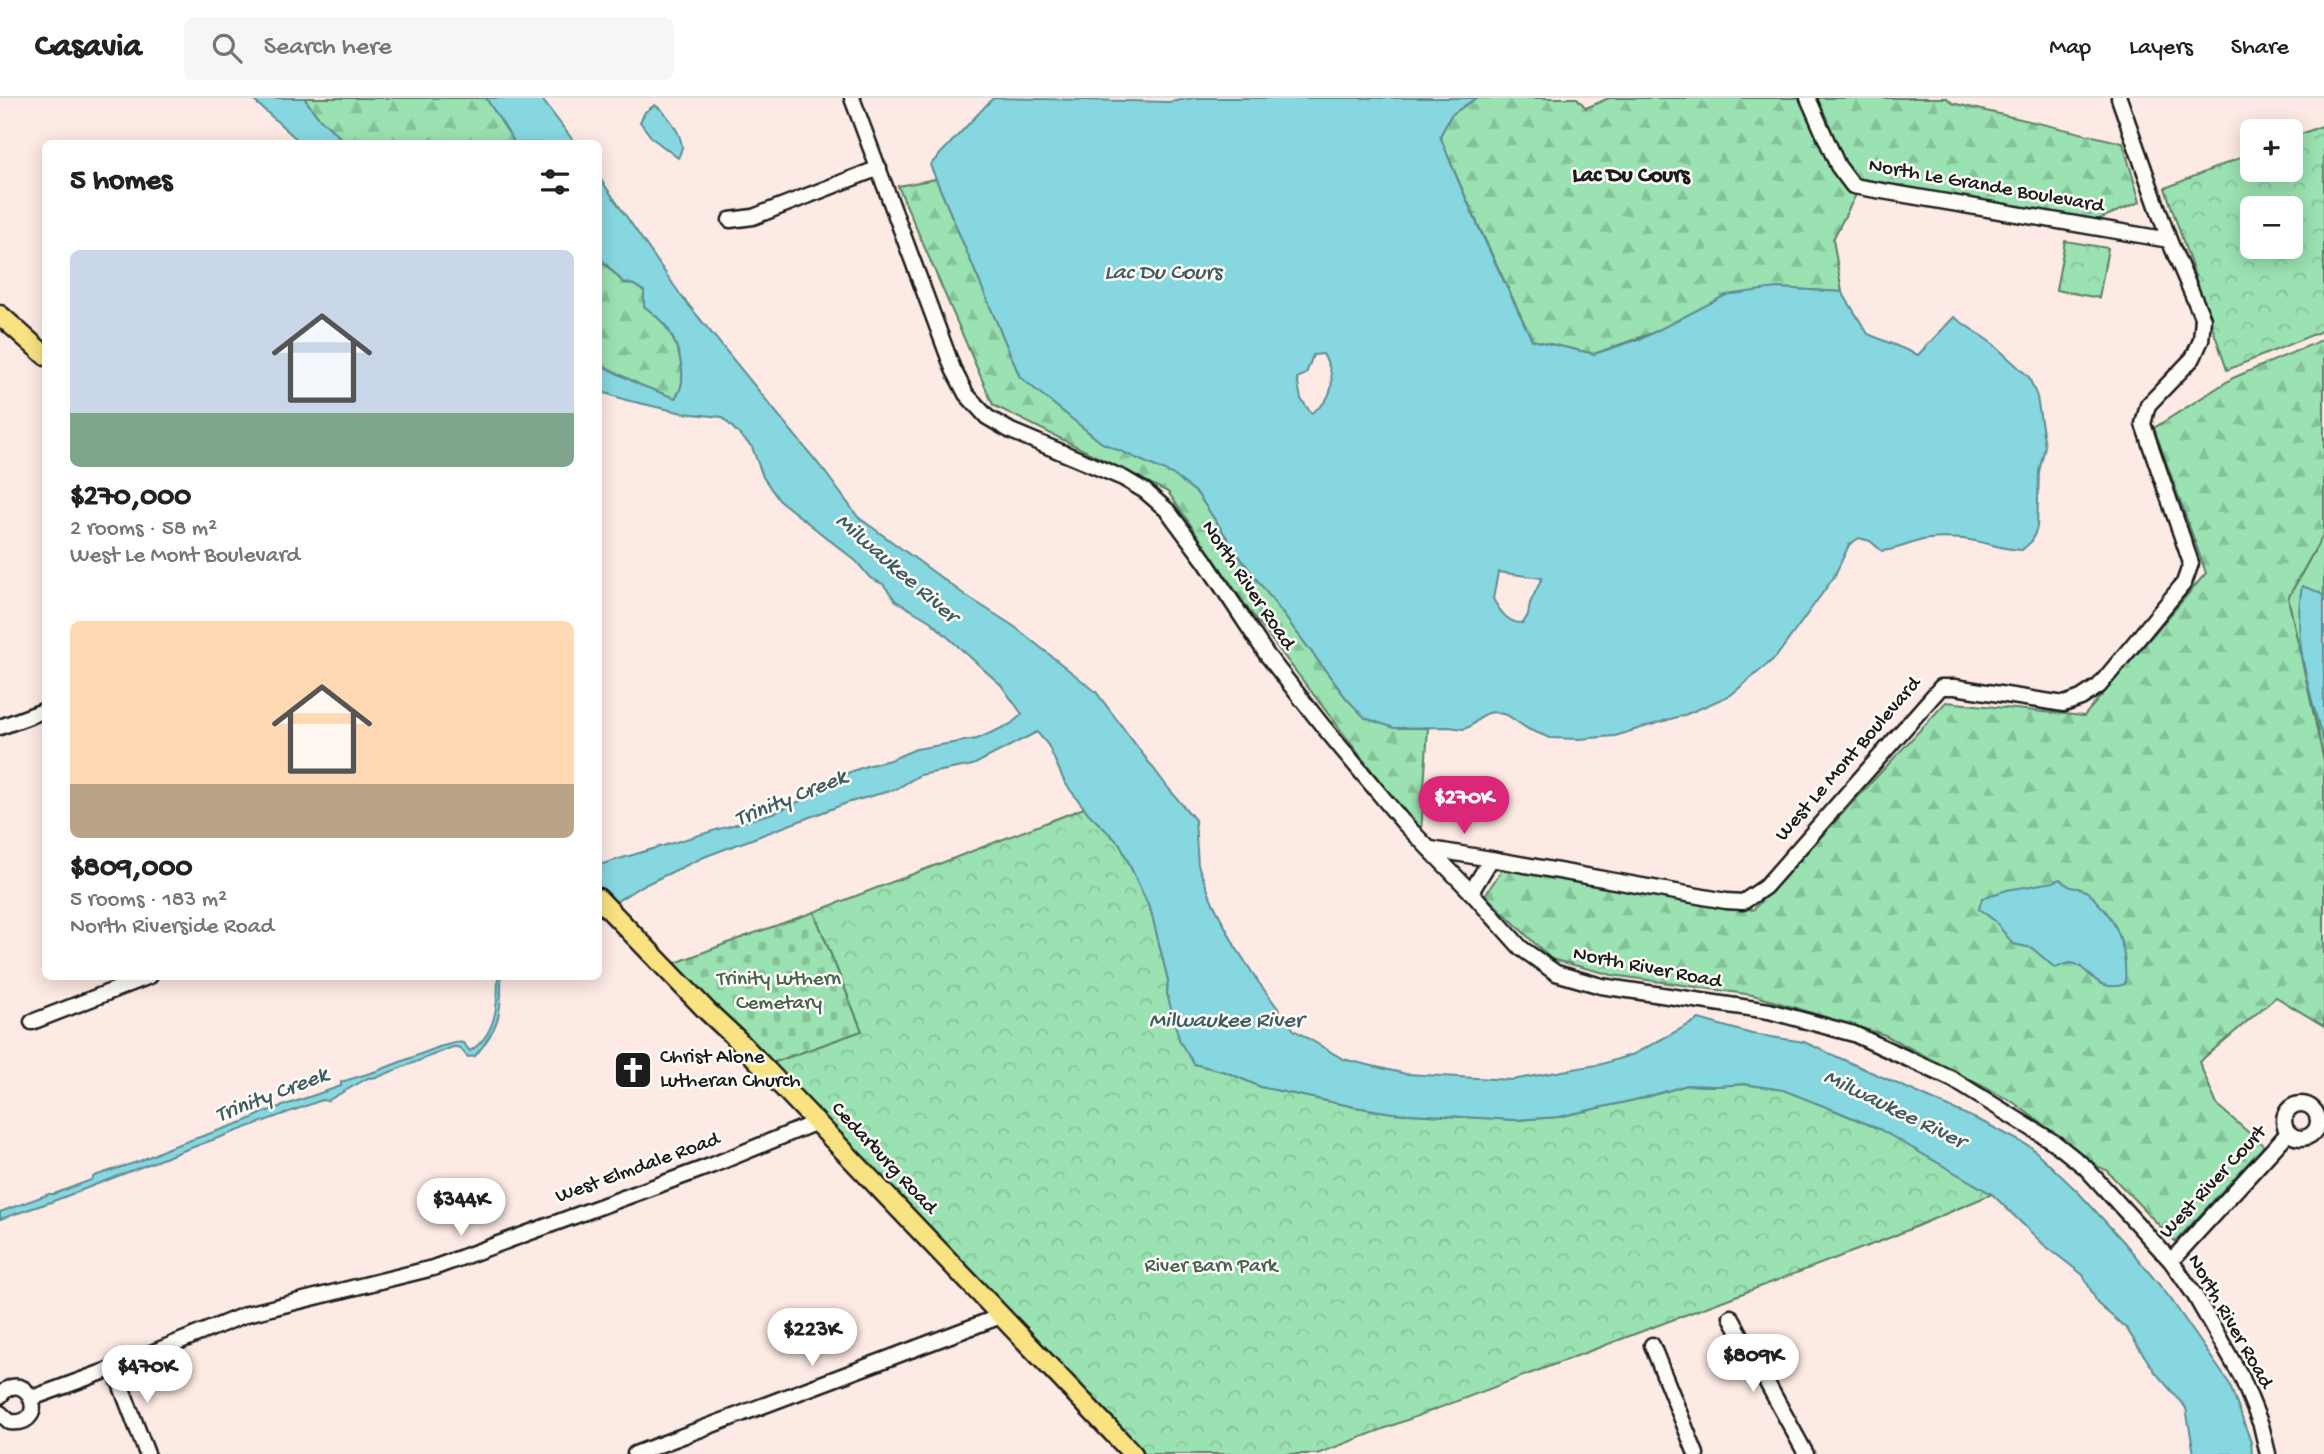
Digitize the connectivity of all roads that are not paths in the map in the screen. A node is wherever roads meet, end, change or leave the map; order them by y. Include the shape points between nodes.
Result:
1 (852, 98) edge
2 (1808, 98) edge
3 (2119, 98) edge
4 (879, 168) junction
5 (730, 220) dead end
6 (2169, 240) junction
7 (0, 315) edge
8 (42, 352) edge
9 (42, 711) edge
10 (0, 727) edge
11 (1430, 849) junction
12 (1491, 859) junction
13 (1471, 892) junction
14 (602, 902) edge
15 (140, 980) edge
16 (32, 1022) dead end
17 (817, 1122) junction
18 (2288, 1133) dead end
19 (2171, 1261) junction
20 (1001, 1315) junction
21 (1731, 1317) dead end
22 (1652, 1345) dead end
23 (114, 1368) junction
24 (0, 1396) edge
25 (32, 1398) junction
26 (0, 1413) edge
27 (148, 1454) edge
28 (635, 1454) edge
29 (1133, 1454) edge
30 (1696, 1454) edge
31 (1806, 1454) edge
32 (2268, 1454) edge

1 - 4 street, North River Road
2 - 6 street, North Le Grande Boulevard via 1838,166 1853,186
3 - 6 street
4 - 5 street via 752,217
4 - 11 street, North River Road via 966,394 987,417 1011,431 1123,478 1159,502 1299,696
6 - 12 street, West Le Mont Boulevard via 2203,319 2202,340 2193,358 2148,405 2143,424 2191,563 2184,583 2099,686 2064,704 1941,687 1765,887 1743,902
7 - 8 main road
9 - 10 street
11 - 12 street, West Le Mont Boulevard
11 - 13 street, North River Road
12 - 13 street
13 - 19 street, North River Road via 1521,948 1556,973 1601,986 1769,1011 1854,1034 1952,1079 2085,1167
14 - 17 main road, Cedarburg Road
15 - 16 street
17 - 20 main road, Cedarburg Road
17 - 23 street, West Elmdale Road via 433,1268 247,1314
18 - 19 street, West River Court
19 - 32 street, North River Road via 2242,1378
20 - 28 street
20 - 29 main road, Cedarburg Road
21 - 31 street
22 - 30 street
23 - 25 street, West Elmdale Road
23 - 27 street
24 - 25 street via 18,1387
25 - 26 street via 30,1415 22,1421 10,1422

